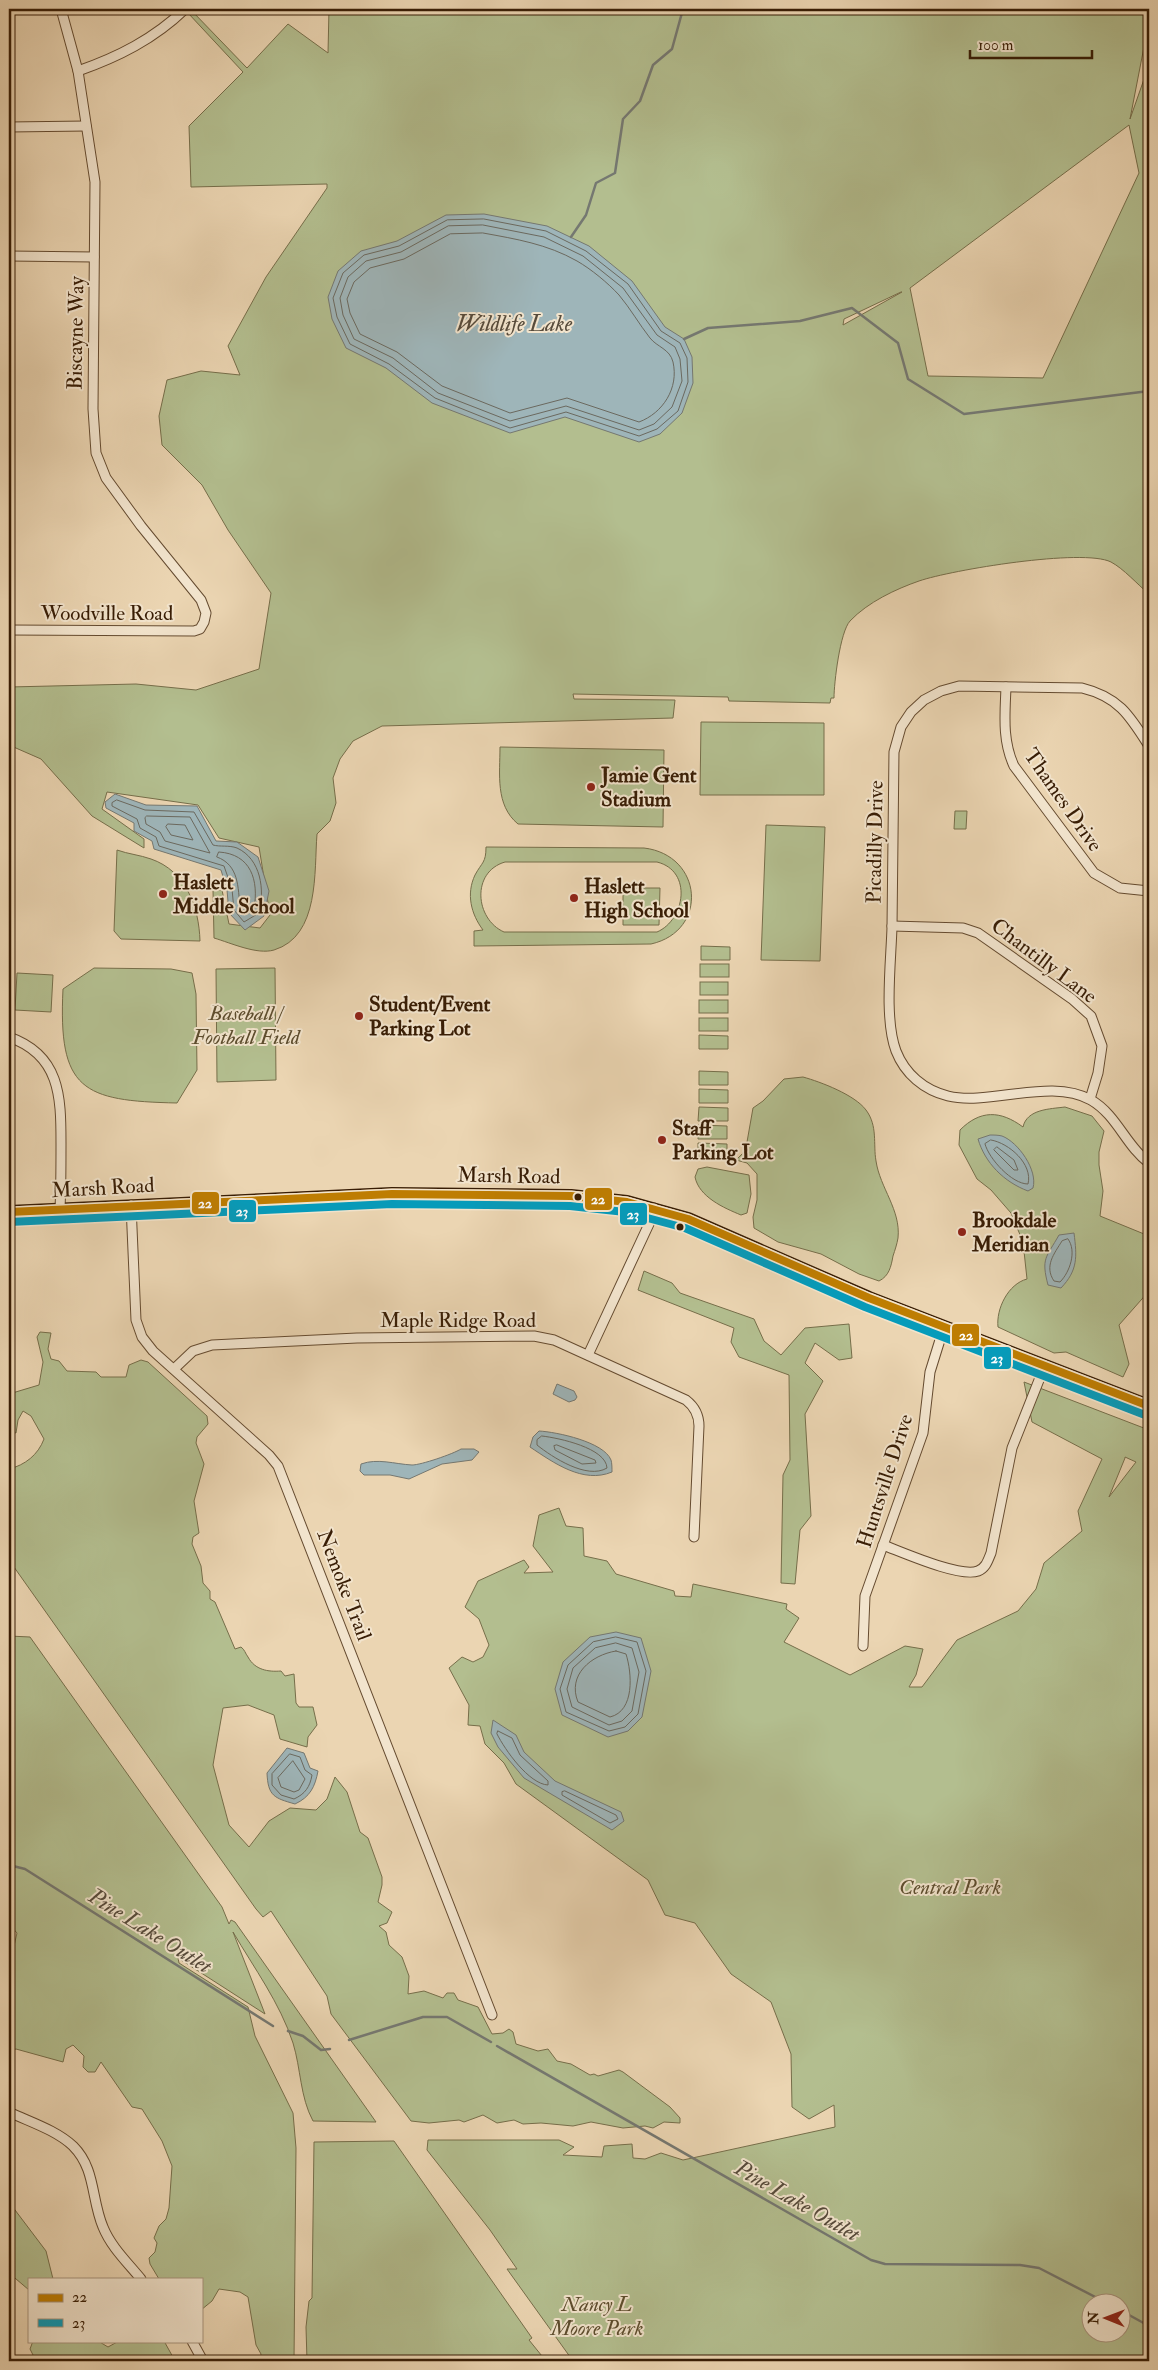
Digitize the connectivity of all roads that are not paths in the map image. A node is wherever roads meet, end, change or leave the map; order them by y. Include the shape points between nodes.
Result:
1 (61, 9) edge
2 (185, 9) edge
3 (78, 71) junction
4 (86, 126) junction
5 (9, 127) edge
6 (9, 256) edge
7 (94, 257) junction
8 (202, 626) joint
9 (9, 630) edge
10 (1006, 687) junction
11 (1149, 746) edge
12 (1149, 891) edge
13 (892, 926) junction
14 (9, 1037) edge
15 (1090, 1099) junction
16 (1149, 1164) edge
17 (132, 1205) junction
18 (654, 1208) junction
19 (60, 1209) junction
20 (9, 1212) edge
21 (944, 1327) junction
22 (588, 1355) junction
23 (1044, 1366) junction
24 (174, 1369) junction
25 (1149, 1406) edge
26 (694, 1537) dead end
27 (883, 1545) junction
28 (863, 1646) dead end
29 (492, 2015) dead end
30 (9, 2112) edge
31 (140, 2278) edge
32 (193, 2342) edge
33 (203, 2361) edge

1 - 3 street, Biscayne Way
2 - 3 street via 137,46
3 - 4 street, Biscayne Way
4 - 5 street
4 - 7 street, Biscayne Way via 95,182
6 - 7 street
7 - 8 street, Biscayne Way via 92,409 98,461 106,478 141,526 201,600 206,613
8 - 9 street, Woodville Road via 194,631
10 - 11 street, Picadilly Drive via 1082,688 1099,693 1127,712
10 - 12 street, Thames Drive via 1005,732 1014,766 1094,873 1120,888
10 - 13 street, Picadilly Drive via 959,686 941,691 917,706 901,727 894,752
13 - 15 street, Chantilly Lane via 956,927 978,932 1072,999 1091,1016 1102,1046
13 - 15 street, Picadilly Drive via 892,1035 896,1052 910,1074 932,1090 959,1097 1063,1092
14 - 19 street via 30,1048 43,1060 58,1090 61,1108
15 - 16 street via 1104,1110
17 - 18 main road, Marsh Road via 427,1194 571,1196
17 - 19 main road, Marsh Road
17 - 24 street, Nemoke Trail via 137,1324 147,1344
18 - 21 main road, Marsh Road via 714,1229 869,1298
18 - 22 street
19 - 20 main road, Marsh Road
21 - 23 main road, Marsh Road
21 - 27 street, Huntsville Drive via 930,1372 924,1433
22 - 24 street, Maple Ridge Road via 554,1340 534,1336 357,1338 206,1346 188,1354
22 - 26 street, Maple Ridge Road via 686,1400 696,1411 699,1426
23 - 25 main road, Marsh Road
23 - 27 street via 1012,1448 991,1552 984,1567 975,1572 959,1570
24 - 29 street, Nemoke Trail via 269,1455 280,1470
27 - 28 street, Huntsville Drive via 865,1596
30 - 31 street via 56,2134 79,2154 91,2176 103,2227
32 - 33 street

